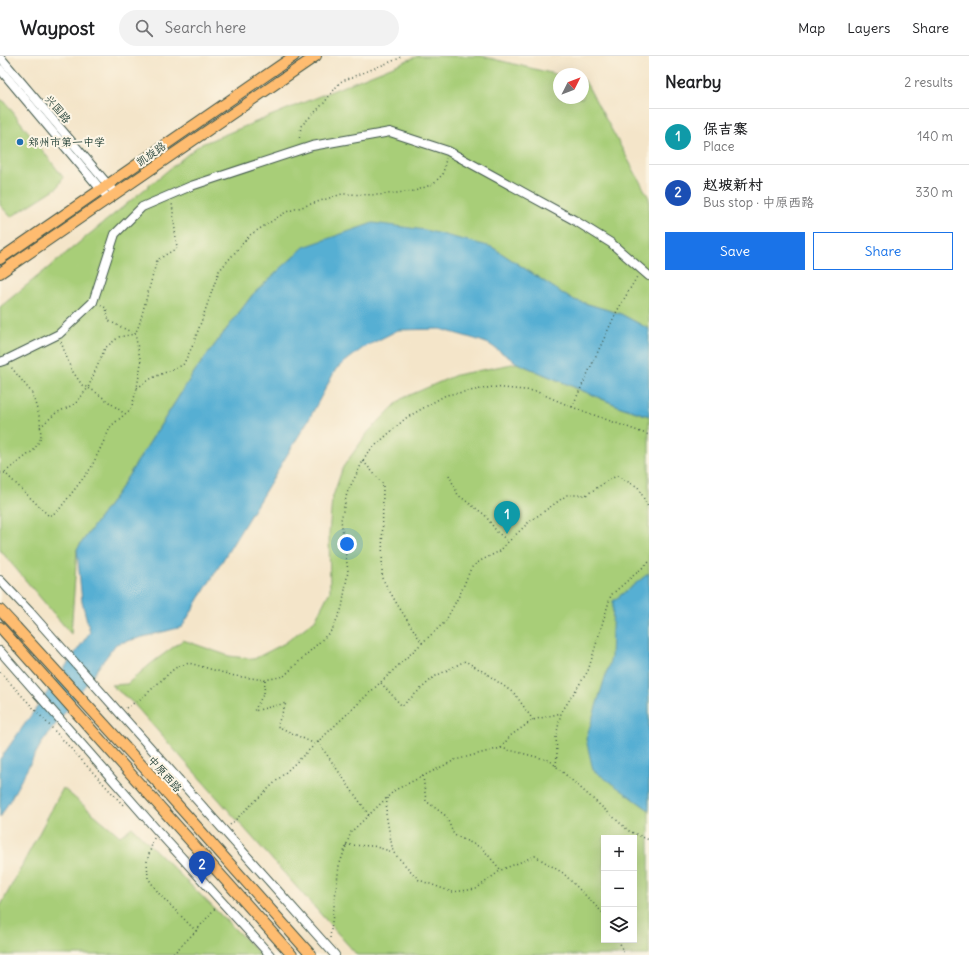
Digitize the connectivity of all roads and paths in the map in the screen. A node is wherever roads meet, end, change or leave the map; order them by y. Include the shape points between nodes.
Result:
1 (0, 56) edge
2 (294, 56) edge
3 (316, 56) edge
4 (399, 56) edge
5 (0, 69) edge
6 (298, 151) junction
7 (448, 151) junction
8 (104, 187) junction
9 (171, 195) junction
10 (111, 196) junction
11 (0, 259) edge
12 (641, 270) junction
13 (0, 273) edge
14 (649, 276) edge
15 (93, 302) junction
16 (59, 334) junction
17 (135, 334) junction
18 (3, 361) edge
19 (88, 388) junction
20 (137, 388) junction
21 (572, 407) junction
22 (125, 414) junction
23 (40, 427) junction
24 (649, 435) edge
25 (363, 461) junction
26 (0, 473) edge
27 (5, 473) junction
28 (449, 475) dead end
29 (649, 509) edge
30 (508, 541) junction
31 (649, 562) edge
32 (0, 580) edge
33 (0, 610) edge
34 (3, 631) edge
35 (422, 643) junction
36 (0, 651) edge
37 (0, 672) edge
38 (265, 680) junction
39 (381, 683) junction
40 (119, 713) junction
41 (562, 713) junction
42 (533, 720) junction
43 (318, 742) junction
44 (315, 744) junction
45 (501, 748) junction
46 (556, 766) junction
47 (423, 776) junction
48 (387, 798) junction
49 (128, 810) dead end
50 (369, 815) junction
51 (224, 831) junction
52 (149, 833) dead end
53 (649, 840) edge
54 (346, 845) junction
55 (393, 852) junction
56 (501, 870) junction
57 (221, 901) junction
58 (601, 911) edge
59 (196, 931) junction
60 (620, 943) edge
61 (329, 948) junction
62 (172, 955) edge
63 (270, 955) edge
64 (292, 955) edge
65 (310, 955) edge
66 (335, 955) edge
67 (624, 955) edge

1 - 8 street, 兴国路
2 - 8 main road, 凯旋路
3 - 10 main road, 凯旋路
4 - 6 path via 400,58 340,82 301,126
5 - 8 street, 兴国路
6 - 7 street via 312,146 390,132
6 - 9 street
7 - 12 street via 574,220 611,243
7 - 20 path via 444,174 433,184 415,191 378,195 342,194 286,212 250,235 219,271 193,345 183,365 152,378
8 - 10 street, 兴国路
8 - 11 main road, 凯旋路
9 - 15 street via 142,207 115,234
9 - 17 path via 177,248 157,260 140,325
10 - 13 main road, 凯旋路
12 - 14 street
12 - 21 path via 616,313
15 - 16 street
15 - 17 path via 106,308 110,321
16 - 18 street
16 - 19 path via 71,369 82,385
17 - 19 path via 119,337 105,348
17 - 20 path via 141,363
18 - 23 path via 32,394
19 - 22 path
19 - 23 path via 75,404 56,413
20 - 22 path via 131,409
21 - 24 path
21 - 25 path via 535,391 493,387 446,395 406,418 367,453
22 - 27 path via 110,426 90,468 58,511 49,516
23 - 27 path via 41,438 34,450
25 - 35 path via 383,484 382,578
25 - 38 path via 347,493 341,520 348,571 342,608 332,630 284,676
26 - 27 path
28 - 30 path via 458,495 485,515 497,532
29 - 30 path via 638,487 618,476 586,495 567,496 529,522
30 - 35 path via 500,551 471,568 445,622
31 - 41 path via 611,595 588,671
32 - 40 street, bridge
33 - 65 main road, 中原西路, bridge
34 - 64 main road
35 - 39 path
36 - 57 street
37 - 49 path
38 - 40 path via 235,676 189,663 175,668 142,698
38 - 44 path via 264,693 254,711 286,703 277,726
39 - 42 path via 402,706 434,678 465,661 515,694
39 - 43 path
40 - 51 street, bridge
41 - 42 path
41 - 46 path via 556,737
42 - 45 path via 510,736
43 - 44 path
43 - 50 path
44 - 51 path
45 - 46 path via 549,760
45 - 47 path via 455,760
46 - 53 path via 629,831
47 - 48 path via 395,790
47 - 56 path via 426,800 446,816 454,835 482,848
48 - 50 path
48 - 55 path via 386,814
50 - 54 path via 351,832
51 - 61 street
52 - 59 path via 154,839 147,861 148,878 160,895
54 - 55 path via 373,846
54 - 61 path via 339,866
55 - 56 path via 419,880 452,892 476,889
56 - 58 path via 535,856 563,873
57 - 59 path
57 - 63 street
59 - 62 path
60 - 67 path
61 - 66 street

